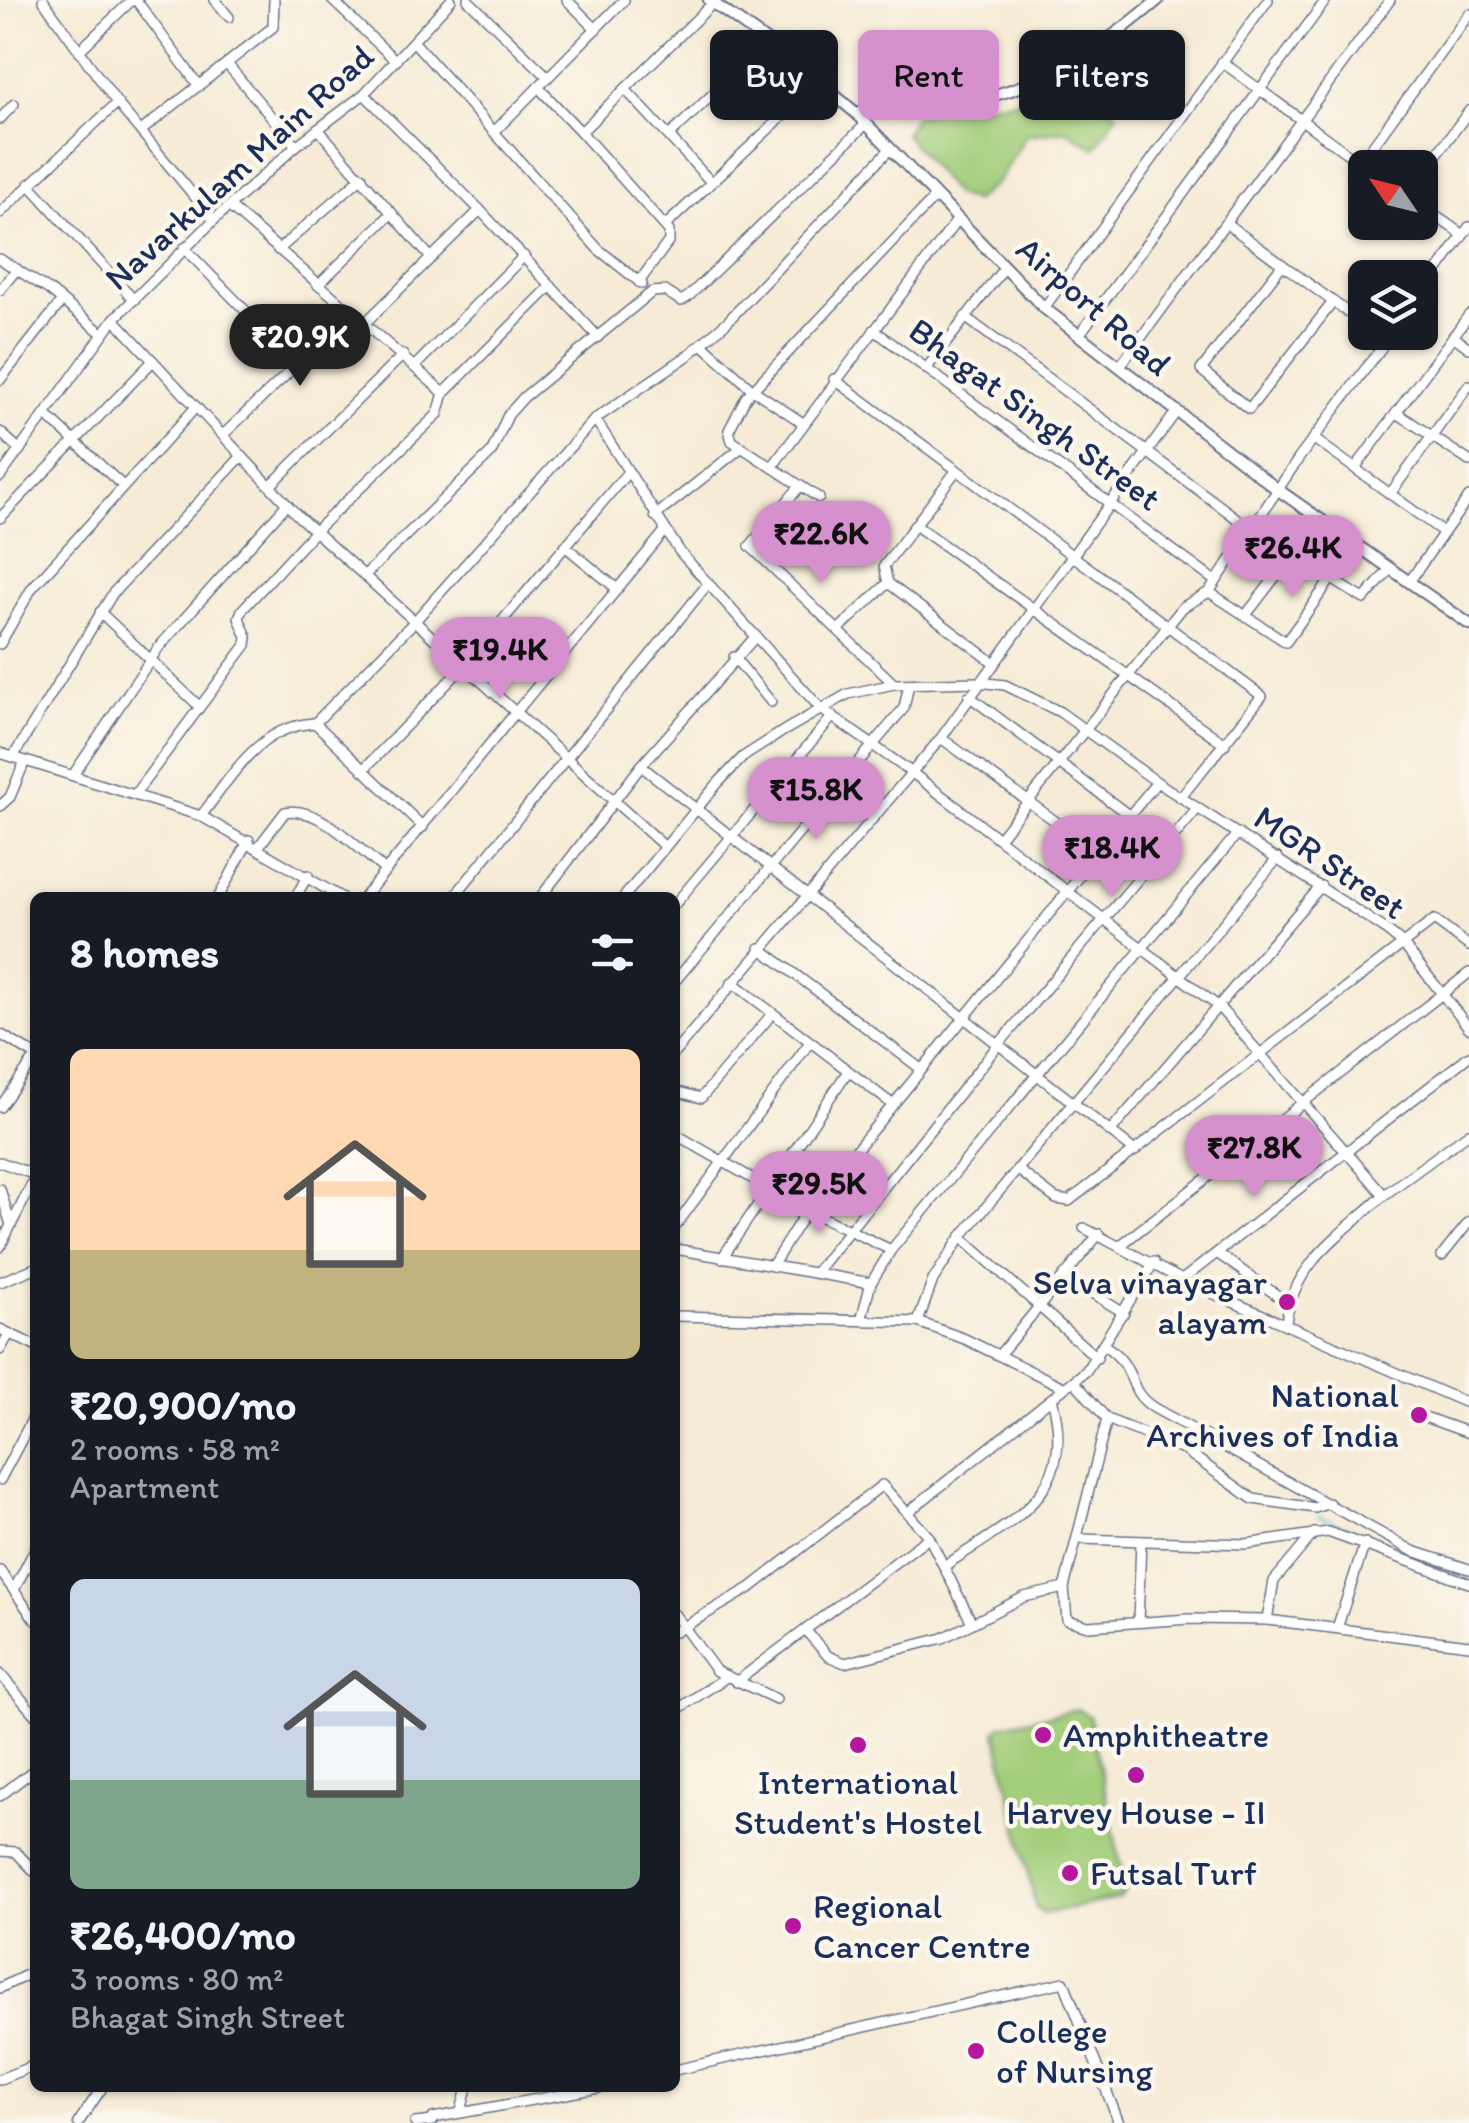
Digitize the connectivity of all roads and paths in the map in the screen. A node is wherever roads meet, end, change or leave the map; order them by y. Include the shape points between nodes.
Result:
1 (43, 0) edge
2 (134, 0) edge
3 (215, 0) edge
4 (274, 0) edge
5 (332, 0) edge
6 (435, 0) edge
7 (468, 0) edge
8 (567, 0) edge
9 (624, 0) edge
10 (1158, 0) edge
11 (1268, 0) edge
12 (1326, 0) edge
13 (1390, 0) edge
14 (712, 2) edge
15 (448, 4) edge
16 (1469, 14) edge
17 (229, 18) dead end
18 (596, 29) junction
19 (749, 30) edge
20 (414, 42) junction
21 (80, 49) junction
22 (396, 61) junction
23 (1222, 62) junction
24 (227, 64) junction
25 (548, 78) junction
26 (199, 86) junction
27 (538, 87) junction
28 (625, 90) junction
29 (1260, 90) junction
30 (364, 94) junction
31 (710, 97) edge
32 (838, 98) edge
33 (116, 103) junction
34 (14, 104) dead end
35 (1469, 111) edge
36 (856, 114) junction
37 (0, 118) edge
38 (778, 120) edge
39 (1304, 121) junction
40 (866, 124) junction
41 (318, 129) junction
42 (141, 131) junction
43 (494, 131) junction
44 (581, 132) junction
45 (669, 136) junction
46 (296, 146) junction
47 (890, 149) junction
48 (1374, 150) edge
49 (1438, 153) edge
50 (1348, 154) edge
51 (362, 177) junction
52 (712, 182) junction
53 (29, 184) junction
54 (936, 196) junction
55 (230, 207) junction
56 (480, 210) junction
57 (392, 213) junction
58 (0, 214) edge
59 (1438, 215) edge
60 (958, 218) junction
61 (214, 220) junction
62 (1227, 224) junction
63 (665, 226) junction
64 (1466, 231) edge
65 (184, 248) junction
66 (278, 250) junction
67 (524, 256) junction
68 (431, 258) junction
69 (0, 259) edge
70 (1282, 265) junction
71 (1004, 268) junction
72 (18, 269) junction
73 (1438, 270) edge
74 (640, 282) junction
75 (318, 285) junction
76 (551, 286) junction
77 (0, 290) edge
78 (652, 292) junction
79 (62, 300) junction
80 (134, 300) junction
81 (1332, 302) junction
82 (1044, 308) junction
83 (1348, 313) edge
84 (350, 314) junction
85 (1469, 315) edge
86 (965, 317) junction
87 (114, 319) junction
88 (364, 324) junction
89 (874, 330) junction
90 (103, 334) junction
91 (1079, 335) junction
92 (1453, 336) junction
93 (598, 337) junction
94 (702, 344) junction
95 (1469, 348) edge
96 (1380, 350) edge
97 (403, 355) junction
98 (153, 361) junction
99 (298, 364) junction
100 (415, 366) junction
101 (1120, 366) junction
102 (926, 369) junction
103 (834, 379) junction
104 (0, 380) edge
105 (1469, 385) edge
106 (752, 390) junction
107 (444, 393) junction
108 (196, 407) junction
109 (1176, 412) junction
110 (1397, 413) junction
111 (45, 414) junction
112 (595, 419) junction
113 (803, 423) junction
114 (0, 432) edge
115 (223, 435) junction
116 (1432, 436) junction
117 (1314, 438) junction
118 (74, 442) junction
119 (742, 447) junction
120 (20, 450) junction
121 (1147, 452) junction
122 (242, 456) junction
123 (1469, 461) edge
124 (772, 467) junction
125 (1356, 467) junction
126 (956, 471) junction
127 (628, 472) junction
128 (0, 477) edge
129 (123, 486) junction
130 (270, 486) junction
131 (800, 486) junction
132 (1278, 489) junction
133 (1390, 494) junction
134 (1469, 497) edge
135 (819, 498) dead end
136 (1108, 503) junction
137 (287, 504) junction
138 (655, 516) junction
139 (0, 518) edge
140 (915, 525) junction
141 (1252, 529) junction
142 (314, 531) junction
143 (665, 531) junction
144 (1444, 532) junction
145 (565, 546) junction
146 (1293, 554) junction
147 (1069, 557) junction
148 (1390, 569) junction
149 (364, 576) junction
150 (1331, 580) junction
151 (1215, 581) junction
152 (888, 582) junction
153 (1409, 582) junction
154 (707, 585) junction
155 (616, 588) junction
156 (1209, 592) junction
157 (1033, 606) junction
158 (100, 612) junction
159 (1246, 616) junction
160 (1467, 617) edge
161 (414, 622) junction
162 (1167, 627) junction
163 (839, 629) junction
164 (756, 636) junction
165 (0, 644) edge
166 (734, 657) junction
167 (149, 661) junction
168 (993, 662) junction
169 (465, 665) junction
170 (1130, 674) junction
171 (978, 682) junction
172 (894, 684) junction
173 (909, 684) junction
174 (969, 696) junction
175 (770, 702) dead end
176 (199, 706) junction
177 (821, 709) junction
178 (517, 712) junction
179 (833, 716) junction
180 (314, 723) junction
181 (1086, 732) junction
182 (940, 738) junction
183 (872, 744) junction
184 (1225, 744) junction
185 (0, 753) edge
186 (568, 756) junction
187 (13, 757) junction
188 (25, 761) junction
189 (1060, 764) junction
190 (642, 766) junction
191 (363, 770) junction
192 (911, 772) junction
193 (74, 776) junction
194 (1157, 782) junction
195 (135, 794) junction
196 (1180, 797) junction
197 (614, 800) junction
198 (1029, 802) junction
199 (0, 806) edge
200 (1198, 808) junction
201 (696, 809) junction
202 (201, 816) junction
203 (1130, 816) junction
204 (423, 827) junction
205 (1238, 833) junction
206 (731, 838) junction
207 (998, 838) junction
208 (254, 843) junction
209 (665, 847) junction
210 (1099, 852) junction
211 (1278, 858) junction
212 (769, 868) junction
213 (386, 871) junction
214 (308, 875) junction
215 (1322, 886) junction
216 (1068, 891) junction
217 (224, 892) edge
218 (298, 892) edge
219 (333, 892) edge
220 (368, 892) edge
221 (457, 892) edge
222 (545, 892) edge
223 (627, 892) edge
224 (803, 896) junction
225 (680, 898) edge
226 (1105, 919) junction
227 (1402, 943) junction
228 (1469, 946) edge
229 (760, 948) junction
230 (1140, 950) junction
231 (1469, 972) edge
232 (680, 975) edge
233 (1178, 980) junction
234 (732, 982) junction
235 (1443, 995) junction
236 (1219, 1007) junction
237 (772, 1014) junction
238 (961, 1017) junction
239 (1469, 1028) edge
240 (0, 1034) edge
241 (810, 1042) junction
242 (999, 1044) junction
243 (680, 1046) edge
244 (30, 1053) edge
245 (1262, 1055) junction
246 (1469, 1056) edge
247 (30, 1063) edge
248 (921, 1069) junction
249 (848, 1070) junction
250 (1038, 1073) junction
251 (680, 1093) edge
252 (1305, 1100) junction
253 (1075, 1101) junction
254 (892, 1104) junction
255 (0, 1107) edge
256 (1110, 1130) junction
257 (1469, 1133) edge
258 (680, 1137) edge
259 (1135, 1152) junction
260 (1350, 1152) junction
261 (722, 1160) junction
262 (0, 1162) edge
263 (1017, 1169) junction
264 (30, 1175) edge
265 (30, 1186) edge
266 (767, 1186) junction
267 (0, 1189) edge
268 (1384, 1195) junction
269 (807, 1210) junction
270 (680, 1211) edge
271 (10, 1222) junction
272 (1469, 1222) edge
273 (1084, 1228) dead end
274 (850, 1229) junction
275 (1099, 1234) junction
276 (961, 1237) junction
277 (1122, 1244) junction
278 (0, 1247) edge
279 (892, 1250) junction
280 (680, 1251) edge
281 (1217, 1252) junction
282 (1442, 1256) dead end
283 (722, 1258) junction
284 (1154, 1262) junction
285 (772, 1266) junction
286 (30, 1270) edge
287 (815, 1273) junction
288 (1064, 1276) junction
289 (1182, 1280) junction
290 (0, 1282) edge
291 (871, 1283) junction
292 (1288, 1303) junction
293 (1040, 1305) junction
294 (1124, 1312) junction
295 (680, 1316) edge
296 (861, 1320) junction
297 (918, 1322) junction
298 (1286, 1322) junction
299 (4, 1332) edge
300 (30, 1344) edge
301 (1104, 1345) junction
302 (0, 1350) edge
303 (999, 1355) junction
304 (1096, 1358) junction
305 (1070, 1385) junction
306 (1052, 1398) junction
307 (1469, 1404) edge
308 (1419, 1414) dead end
309 (1107, 1419) junction
310 (30, 1423) edge
311 (1469, 1433) edge
312 (0, 1480) edge
313 (1329, 1504) junction
314 (908, 1512) junction
315 (1314, 1533) junction
316 (929, 1538) junction
317 (1079, 1539) junction
318 (1141, 1541) junction
319 (1365, 1543) junction
320 (30, 1559) edge
321 (946, 1565) junction
322 (1469, 1568) edge
323 (0, 1571) edge
324 (1469, 1583) edge
325 (1064, 1588) junction
326 (14, 1590) junction
327 (30, 1613) edge
328 (1267, 1620) junction
329 (1138, 1622) junction
330 (972, 1623) junction
331 (1338, 1628) junction
332 (680, 1629) edge
333 (680, 1631) edge
334 (806, 1631) junction
335 (1469, 1645) edge
336 (0, 1674) edge
337 (725, 1678) junction
338 (736, 1682) junction
339 (776, 1699) dead end
340 (680, 1708) edge
341 (30, 1709) edge
342 (30, 1773) edge
343 (0, 1779) edge
344 (4, 1793) edge
345 (0, 1851) edge
346 (30, 1867) edge
347 (30, 1974) edge
348 (0, 1988) edge
349 (30, 2066) edge
350 (680, 2069) edge
351 (0, 2079) edge
352 (99, 2092) edge
353 (465, 2092) edge
354 (576, 2092) edge
355 (461, 2111) junction
356 (433, 2120) edge
357 (78, 2123) edge
358 (415, 2123) edge
359 (1119, 2123) edge

1 - 21 street
2 - 21 street
2 - 26 street
3 - 17 street
4 - 24 street via 274,27
5 - 22 street
6 - 15 street
7 - 25 street
8 - 18 street
9 - 18 street
10 - 36 street via 1094,52 1006,92
11 - 23 street
12 - 29 street
13 - 39 street
14 - 19 street, Airport Road
14 - 28 street
15 - 20 street, Navarkulam Main Road
16 - 48 street
18 - 25 street
20 - 22 street, Navarkulam Main Road
20 - 43 street
21 - 33 street
22 - 30 street, Navarkulam Main Road
23 - 29 street
23 - 82 street
24 - 26 street
24 - 46 street
25 - 27 street
26 - 42 street
27 - 43 street
27 - 44 street
28 - 44 street
28 - 45 street
29 - 39 street
29 - 91 street
30 - 41 street, Navarkulam Main Road
30 - 56 street
31 - 45 street
32 - 36 street, Airport Road
33 - 42 street
33 - 53 street
34 - 37 street
35 - 49 street
36 - 40 street, Airport Road
38 - 52 street
39 - 50 street
39 - 62 street
40 - 47 street, Airport Road
40 - 78 street via 688,297
41 - 46 street, Navarkulam Main Road
41 - 51 street
42 - 61 street
43 - 74 street via 598,249
44 - 63 street
45 - 52 street
46 - 55 street, Navarkulam Main Road
47 - 54 street, Airport Road
47 - 94 street
51 - 57 street
51 - 66 street
52 - 63 street
53 - 58 street
53 - 80 street
54 - 60 street, Airport Road
54 - 106 street
55 - 61 street, Navarkulam Main Road
55 - 66 street
56 - 67 street
56 - 68 street
57 - 68 street
57 - 75 street
59 - 64 street
60 - 71 street, Airport Road
60 - 89 street
61 - 65 street, Navarkulam Main Road
62 - 70 street
62 - 101 street
63 - 74 street via 669,241
64 - 73 street
65 - 80 street, Navarkulam Main Road
65 - 99 street
66 - 75 street
67 - 76 street
67 - 100 street
68 - 88 street
69 - 72 street
70 - 81 street
70 - 81 street via 1201,370 1251,409
71 - 82 street, Airport Road
71 - 86 street
72 - 77 street
72 - 79 street
74 - 78 street
75 - 84 street
76 - 93 street
76 - 107 street
78 - 93 street
79 - 90 street
79 - 104 street
80 - 87 street, Navarkulam Main Road
81 - 83 street
82 - 91 street, Airport Road
84 - 88 street
84 - 99 street
85 - 92 street
86 - 102 street
86 - 121 street
87 - 90 street, Navarkulam Main Road
87 - 98 street
88 - 97 street
89 - 102 street, Bhagat Singh Street
89 - 103 street
90 - 111 street, Navarkulam Main Road
91 - 101 street, Airport Road
92 - 95 street
92 - 110 street
93 - 149 street via 524,397 491,454
94 - 106 street
94 - 112 street
96 - 117 street
97 - 100 street
97 - 130 street
98 - 108 street
98 - 118 street
99 - 115 street
100 - 107 street
101 - 109 street, Airport Road
102 - 136 street, Bhagat Singh Street
103 - 113 street
103 - 126 street
105 - 116 street
106 - 113 street
106 - 119 street via 729,430
107 - 142 street via 438,414
108 - 115 street
108 - 129 street
109 - 121 street
109 - 132 street, Airport Road
110 - 116 street
110 - 125 street
111 - 118 street
111 - 120 street, Navarkulam Main Road
112 - 127 street
112 - 161 street
113 - 124 street
114 - 120 street
115 - 122 street
116 - 123 street
116 - 133 street
117 - 125 street
117 - 132 street
118 - 129 street
118 - 139 street
119 - 124 street
119 - 138 street
120 - 128 street, Navarkulam Main Road
121 - 136 street
121 - 141 street
122 - 130 street
122 - 158 street
124 - 131 street
125 - 133 street
126 - 140 street
126 - 147 street
127 - 138 street
127 - 145 street
129 - 165 street via 32,588
130 - 137 street
131 - 135 street
131 - 163 street via 750,546
132 - 141 street
132 - 148 street, Airport Road
133 - 144 street
134 - 144 street
136 - 147 street
136 - 151 street, Bhagat Singh Street
137 - 142 street
137 - 167 street
138 - 143 street
140 - 152 street via 884,566
140 - 157 street
141 - 146 street
141 - 151 street
142 - 149 street
142 - 176 street via 242,610 246,645
143 - 154 street
143 - 155 street
144 - 153 street
145 - 155 street
145 - 169 street
146 - 150 street
146 - 159 street
147 - 157 street
147 - 162 street
148 - 150 street via 1364,599
148 - 153 street, Airport Road
149 - 161 street
150 - 159 street via 1286,642
151 - 156 street
152 - 163 street
152 - 168 street
153 - 160 street, Airport Road
154 - 164 street
154 - 186 street
155 - 178 street
156 - 159 street
156 - 162 street
157 - 168 street
157 - 170 street
158 - 167 street
158 - 187 street
161 - 169 street
161 - 180 street
162 - 170 street
162 - 184 street via 1262,696
163 - 172 street
164 - 166 street
164 - 177 street
166 - 175 street
166 - 190 street
167 - 176 street
167 - 193 street
168 - 171 street
169 - 178 street
169 - 191 street
170 - 181 street
170 - 184 street
171 - 173 street, MGR Street
171 - 174 street
171 - 181 street, MGR Street via 1034,698
172 - 173 street, MGR Street
172 - 177 street, MGR Street via 848,694
173 - 183 street via 904,708
174 - 182 street
174 - 189 street
176 - 195 street
177 - 179 street
177 - 201 street, MGR Street via 743,758
178 - 186 street
178 - 204 street
179 - 183 street
179 - 206 street
180 - 191 street
180 - 202 street via 278,729 262,742
181 - 189 street
181 - 194 street, MGR Street
182 - 192 street
182 - 198 street
183 - 192 street
183 - 212 street
184 - 196 street
185 - 187 street
186 - 197 street
186 - 221 street
187 - 188 street
188 - 193 street
188 - 199 street
189 - 198 street
189 - 203 street
190 - 197 street
190 - 201 street
191 - 204 street
192 - 207 street
192 - 224 street
193 - 195 street
194 - 196 street, MGR Street
194 - 203 street
195 - 202 street
196 - 200 street, MGR Street
197 - 209 street
197 - 222 street
198 - 207 street
198 - 210 street
200 - 205 street, MGR Street
200 - 226 street
201 - 206 street
201 - 209 street, MGR Street
202 - 208 street
203 - 210 street
204 - 213 street
205 - 211 street, MGR Street
205 - 230 street
206 - 212 street
206 - 225 street
207 - 216 street
208 - 213 street via 285,812 297,811
208 - 214 street
208 - 217 street
209 - 223 street, MGR Street
210 - 216 street
211 - 215 street, MGR Street
211 - 233 street
212 - 224 street
212 - 232 street
213 - 220 street
214 - 218 street
214 - 219 street
215 - 227 street, MGR Street
215 - 236 street
216 - 226 street
216 - 238 street
224 - 229 street
224 - 238 street
226 - 230 street
226 - 242 street
227 - 228 street via 1434,920
227 - 235 street, MGR Street
227 - 245 street
229 - 234 street
229 - 248 street
230 - 233 street
230 - 250 street
231 - 235 street
233 - 236 street
233 - 253 street
234 - 237 street
234 - 243 street
235 - 239 street, MGR Street
235 - 252 street
236 - 245 street
236 - 256 street
237 - 241 street
237 - 251 street via 701,1098
238 - 242 street
238 - 248 street
240 - 244 street
241 - 249 street
241 - 261 street
242 - 250 street
242 - 274 street
245 - 252 street
245 - 259 street
246 - 260 street
247 - 255 street
248 - 254 street
249 - 254 street
249 - 266 street
250 - 253 street
250 - 279 street
252 - 260 street
252 - 277 street
253 - 256 street
253 - 263 street
254 - 269 street
256 - 259 street
257 - 268 street
258 - 261 street
259 - 263 street via 1068,1201
260 - 268 street
260 - 281 street
261 - 266 street
261 - 270 street
262 - 264 street
263 - 276 street
265 - 271 street
266 - 269 street
266 - 283 street
267 - 271 street
268 - 292 street via 1305,1268
269 - 274 street
269 - 285 street
271 - 278 street
272 - 282 street
273 - 275 street
274 - 279 street
274 - 287 street
275 - 277 street
275 - 288 street
276 - 293 street
276 - 297 street via 933,1280
277 - 284 street
279 - 291 street
280 - 283 street
281 - 289 street
281 - 292 street
283 - 285 street
284 - 289 street
284 - 294 street
285 - 287 street
286 - 290 street
287 - 291 street
288 - 293 street
288 - 294 street
289 - 298 street
291 - 296 street
292 - 298 street
293 - 303 street
293 - 304 street
294 - 301 street
295 - 296 street
296 - 297 street
297 - 303 street
298 - 307 street
299 - 300 street
299 - 302 street
301 - 304 street
301 - 313 street via 1129,1366 1142,1400
303 - 305 street
304 - 305 street
305 - 306 street
305 - 309 street via 1103,1408
306 - 314 street
306 - 321 street via 1059,1445 1038,1502
308 - 311 street
309 - 313 street via 1186,1451 1253,1499
309 - 317 street
310 - 312 street
313 - 322 street via 1413,1551
314 - 316 street
314 - 332 street via 882,1485 750,1588
315 - 318 street via 1264,1543
315 - 319 street
315 - 328 street via 1274,1582
316 - 321 street
316 - 334 street
317 - 318 street
317 - 325 street
318 - 329 street
319 - 324 street
319 - 331 street
320 - 326 street
321 - 330 street
323 - 326 street
325 - 329 street via 1067,1620 1088,1626
325 - 330 street via 1034,1593
326 - 327 street
328 - 329 street
328 - 331 street
330 - 334 street via 942,1638 845,1662 828,1656
331 - 335 street
333 - 337 street
334 - 338 street
336 - 341 street
337 - 338 street
337 - 340 street
338 - 339 street
342 - 344 street
343 - 344 street
345 - 346 street via 16,1852
347 - 348 street
349 - 351 street
350 - 359 street via 1064,1982
352 - 357 street
353 - 355 street
354 - 355 street
355 - 356 street
356 - 358 street

